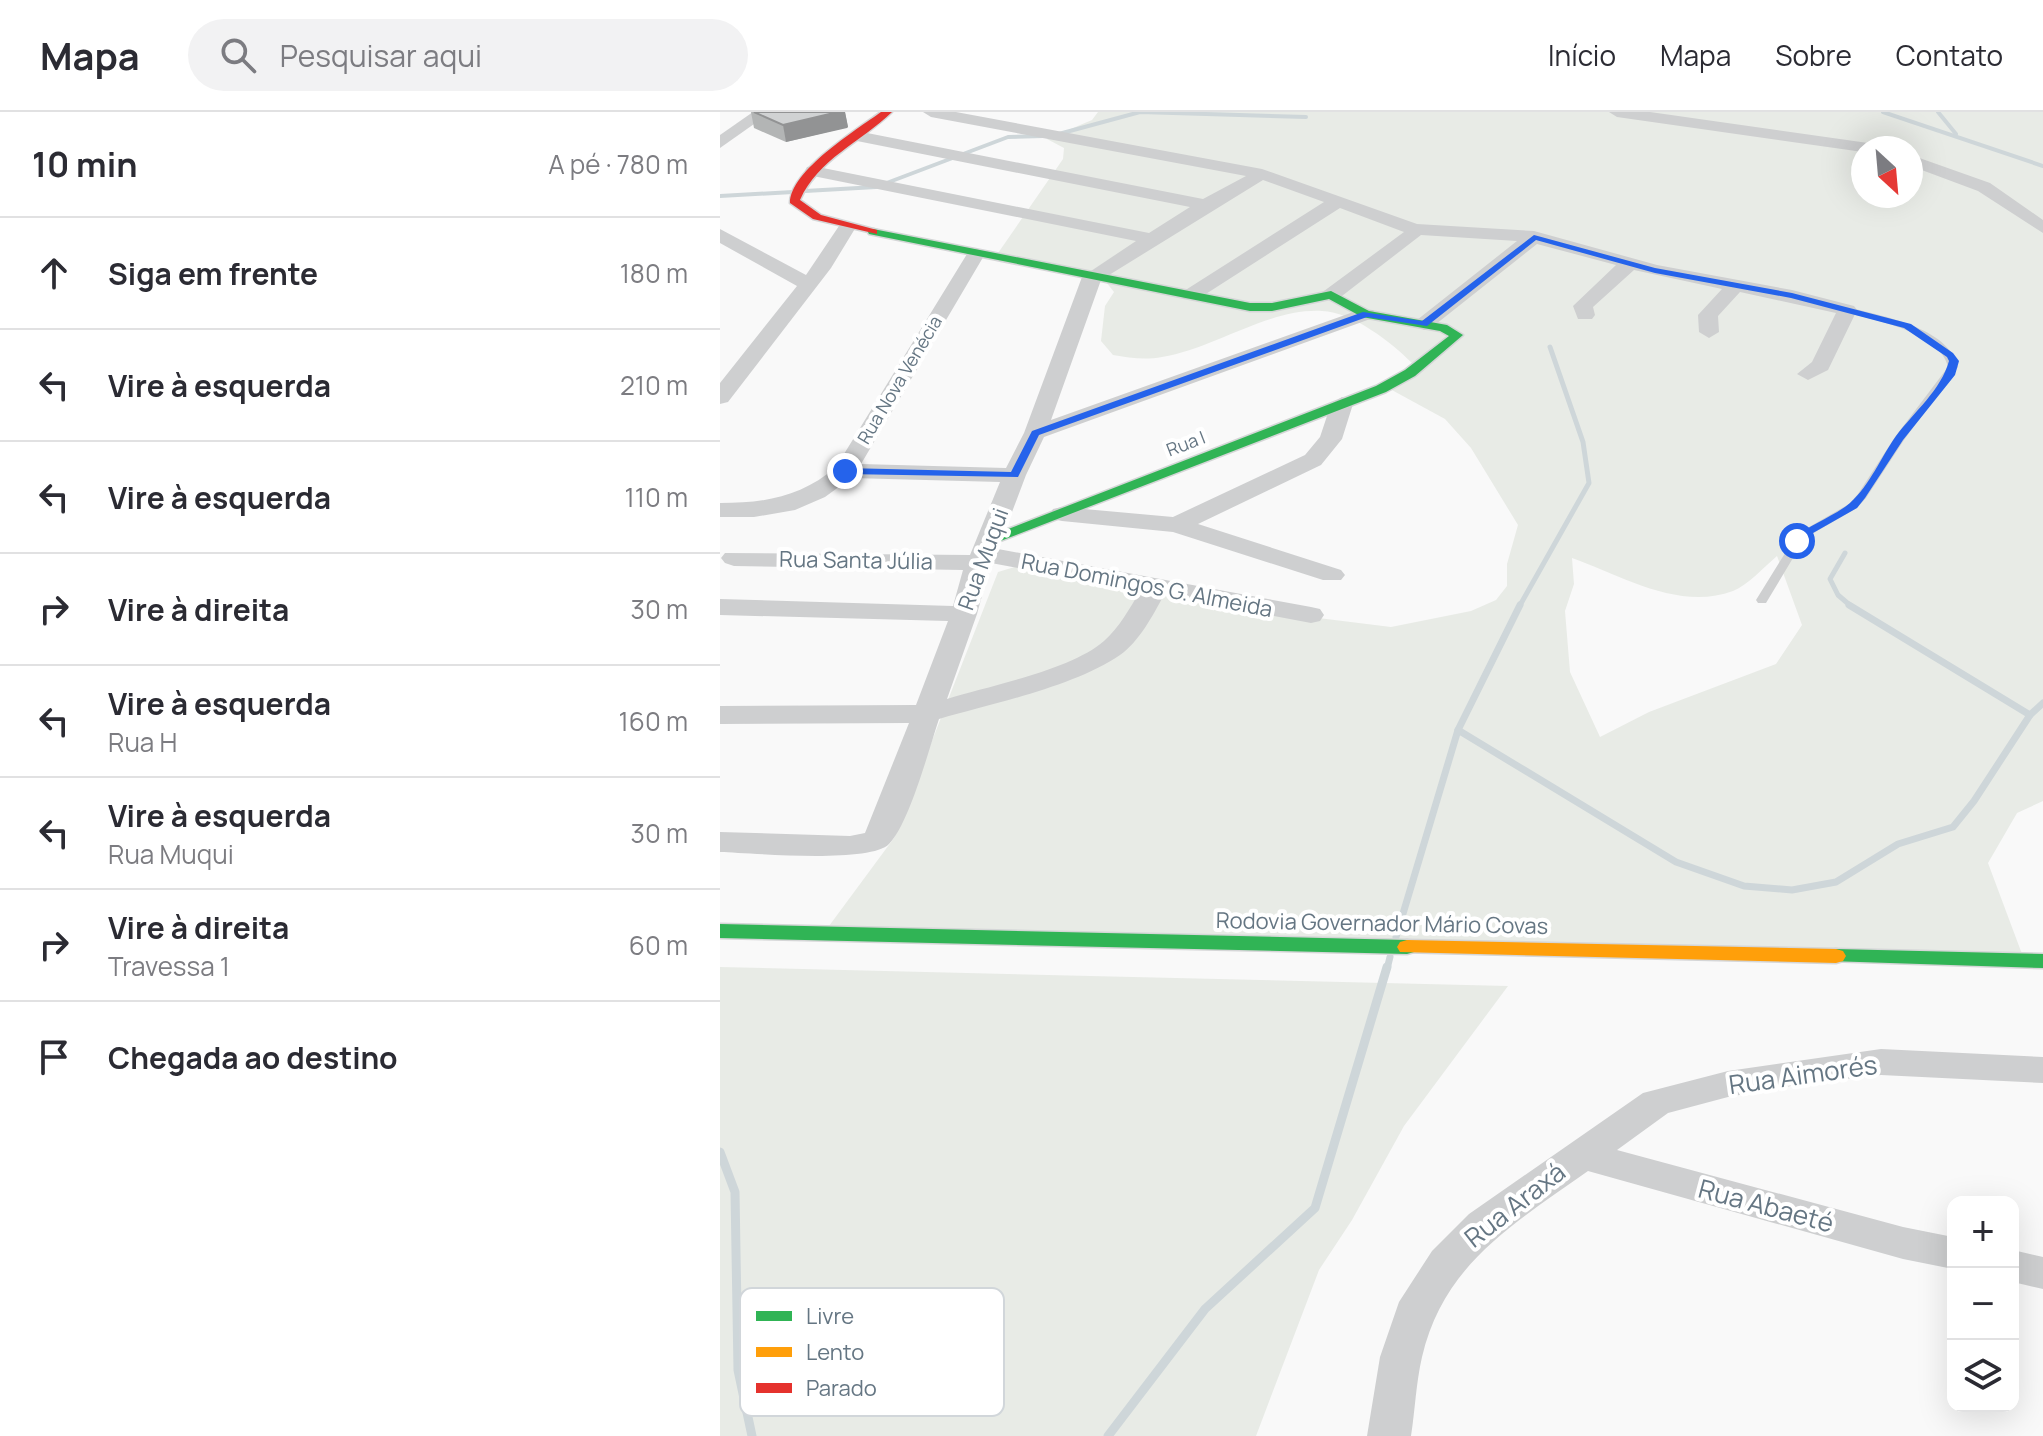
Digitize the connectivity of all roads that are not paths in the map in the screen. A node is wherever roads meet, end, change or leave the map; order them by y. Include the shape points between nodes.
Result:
1 (763, 112) edge
2 (887, 112) edge
3 (931, 112) edge
4 (1617, 112) edge
5 (857, 136) junction
6 (720, 143) edge
7 (1851, 146) edge
8 (1923, 164) edge
9 (813, 171) junction
10 (1262, 174) junction
11 (1338, 201) junction
12 (1206, 205) junction
13 (847, 227) junction
14 (2043, 228) edge
15 (1414, 229) junction
16 (720, 235) edge
17 (1534, 237) junction
18 (1151, 239) junction
19 (976, 254) junction
20 (1629, 264) junction
21 (1092, 277) junction
22 (808, 284) junction
23 (1735, 286) junction
24 (1191, 295) junction
25 (1331, 295) junction
26 (1847, 310) junction
27 (1366, 314) junction
28 (1585, 315) dead end
29 (1424, 324) junction
30 (1709, 332) dead end
31 (1808, 374) dead end
32 (720, 397) edge
33 (1342, 404) junction
34 (1035, 433) junction
35 (845, 471) junction
36 (1014, 475) junction
37 (720, 510) edge
38 (764, 511) junction
39 (1062, 514) junction
40 (1176, 525) junction
41 (984, 553) junction
42 (727, 561) edge
43 (1332, 575) dead end
44 (1156, 586) junction
45 (1762, 600) dead end
46 (720, 607) edge
47 (964, 614) junction
48 (1311, 615) dead end
49 (927, 714) junction
50 (720, 715) edge
51 (720, 842) edge
52 (720, 931) edge
53 (2043, 961) edge
54 (2043, 1070) edge
55 (1580, 1154) junction
56 (1947, 1252) edge
57 (2019, 1267) edge
58 (2043, 1273) edge
59 (1389, 1436) edge

1 - 6 street
2 - 5 street
3 - 10 street
4 - 7 street
5 - 9 street
5 - 12 street
8 - 14 street via 1984,187
9 - 13 street via 794,201 817,217
9 - 18 street
10 - 11 street
10 - 12 street
11 - 15 street
11 - 24 street
12 - 18 street
13 - 19 street
13 - 22 street
15 - 17 street
15 - 25 street
16 - 22 street
17 - 20 street
17 - 29 street
18 - 21 street
19 - 21 street
19 - 35 street, Rua Nova Venécia
20 - 23 street
20 - 28 street via 1583,306
21 - 24 street
21 - 34 street, Rua Muqui
22 - 32 street via 737,361
23 - 26 street
23 - 30 street via 1708,315
24 - 25 street via 1272,307
25 - 27 street
26 - 31 street via 1821,366
26 - 45 lane via 1920,332 1950,355 1953,367 1862,496 1801,536
27 - 29 street
27 - 34 street
29 - 33 street, Rua I via 1454,332 1456,338 1395,383
33 - 39 street, Rua I
33 - 40 street via 1331,439 1313,460
34 - 36 street, Rua Muqui
35 - 36 street
35 - 38 street, Rua Nova Venécia via 810,496
36 - 41 street, Rua Muqui
37 - 38 street, Rua Nova Venécia
38 - 42 street
39 - 40 street
39 - 41 street, Rua I
40 - 43 street
41 - 42 street, Rua Santa Júlia
41 - 44 street, Rua Domingos G. Almeida
41 - 47 street, Rua Muqui
44 - 48 street, Rua Domingos G. Almeida
44 - 49 street via 1113,648 1074,669
46 - 47 street
47 - 49 street, Rua Muqui
49 - 50 street
49 - 51 street, Rua Muqui via 875,841 850,846
52 - 53 street, Rodovia Governador Mário Covas
54 - 55 street, Rua Aimorés via 1881,1062 1728,1084 1656,1103
55 - 56 street, Rua Abaeté
55 - 59 street, Rua Araxá via 1483,1225 1446,1262 1420,1302 1401,1357
57 - 58 street

